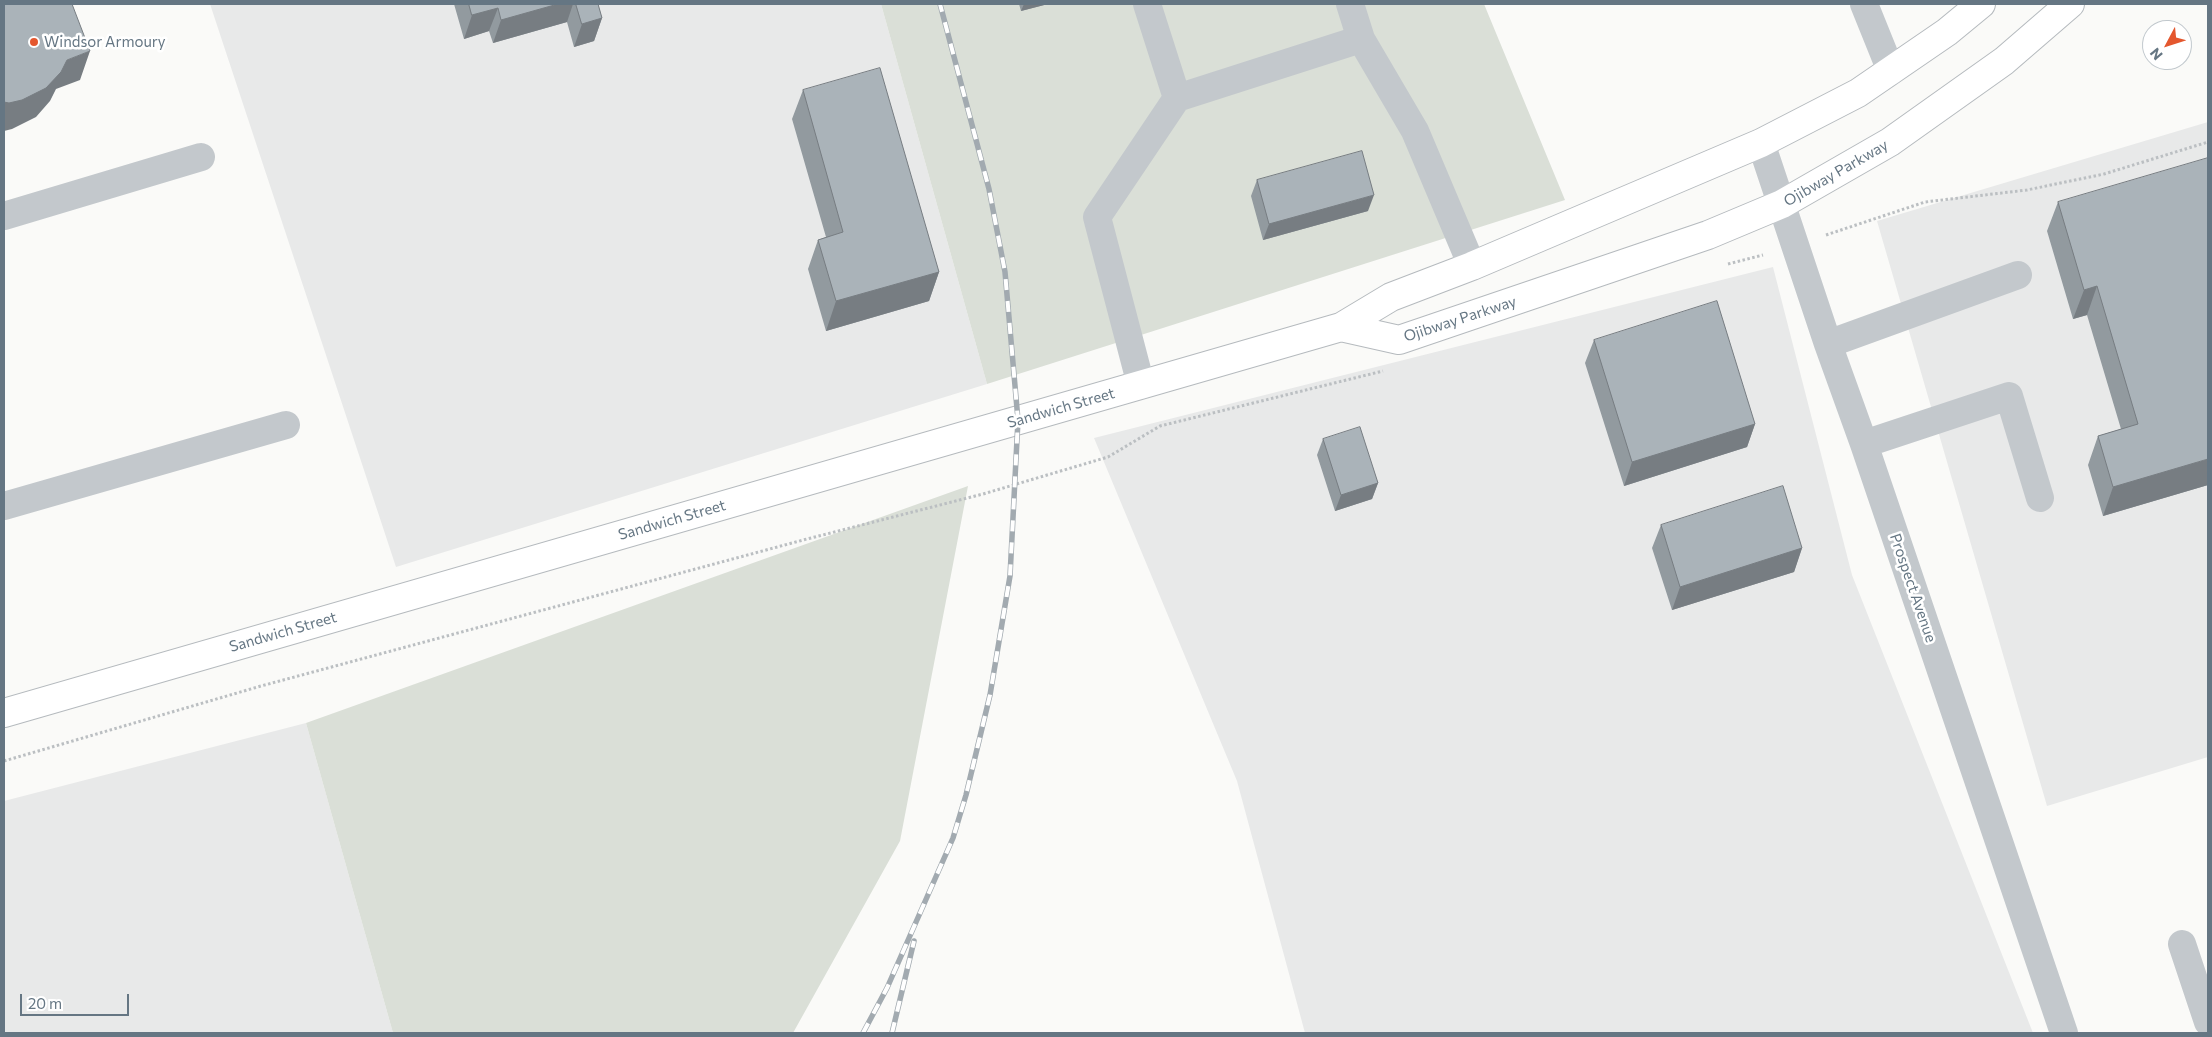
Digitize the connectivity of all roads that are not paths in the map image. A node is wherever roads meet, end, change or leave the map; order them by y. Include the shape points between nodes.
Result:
1 (1147, 4) edge
2 (1350, 4) edge
3 (1864, 4) edge
4 (1981, 4) edge
5 (2070, 4) edge
6 (1361, 39) junction
7 (1891, 71) junction
8 (1177, 98) junction
9 (1761, 143) junction
10 (201, 157) dead end
11 (1782, 204) junction
12 (4, 216) edge
13 (1472, 266) junction
14 (2018, 275) dead end
15 (1341, 327) junction
16 (1828, 344) junction
17 (1141, 385) junction
18 (286, 425) dead end
19 (1864, 444) junction
20 (2040, 498) dead end
21 (4, 506) edge
22 (4, 713) edge
23 (2182, 944) dead end
24 (2208, 1022) edge
25 (2064, 1033) edge

1 - 8 street
2 - 6 street
3 - 7 street
4 - 7 main road
5 - 11 main road, Ojibway Parkway via 2004,61 1890,142
6 - 8 street
6 - 13 street via 1415,131
7 - 9 main road via 1858,93
8 - 17 street via 1097,217
9 - 11 street, Prospect Avenue
9 - 13 main road
10 - 12 street
11 - 15 main road, Ojibway Parkway via 1708,235 1399,340
11 - 16 street, Prospect Avenue
13 - 15 main road via 1391,297
14 - 16 street
15 - 17 main road, Sandwich Street
16 - 19 street, Prospect Avenue
17 - 22 main road, Sandwich Street
18 - 21 street
19 - 20 street via 2009,396
19 - 25 street, Prospect Avenue
23 - 24 street

